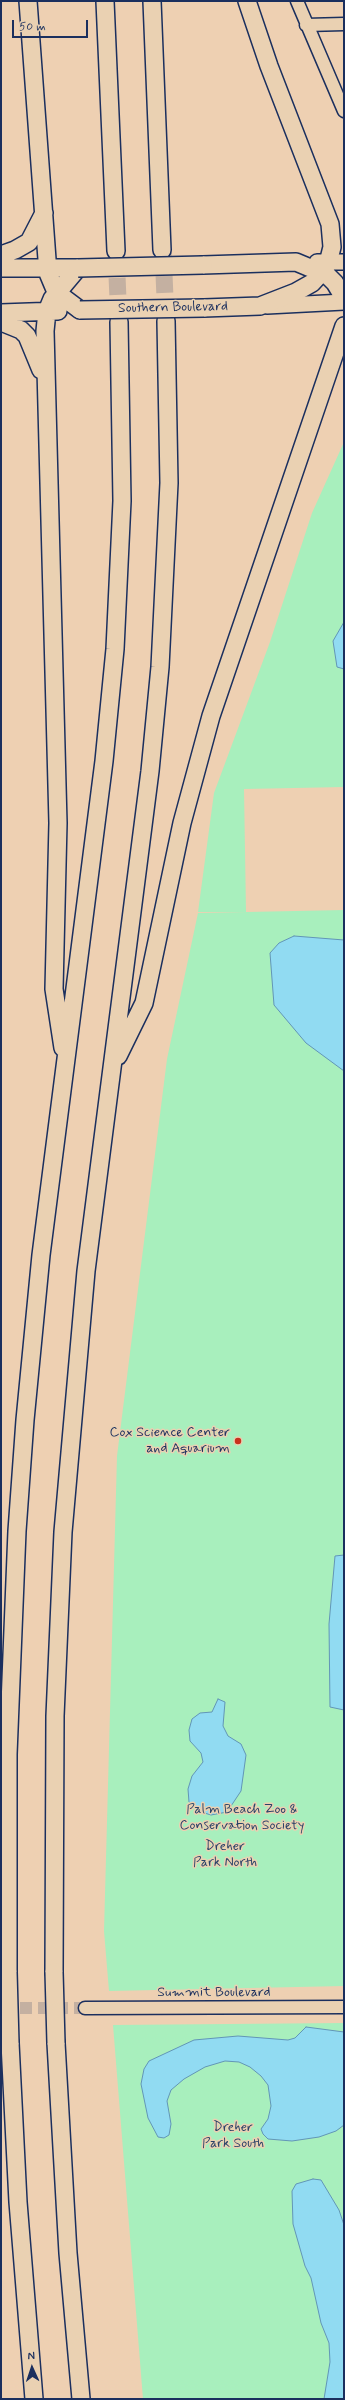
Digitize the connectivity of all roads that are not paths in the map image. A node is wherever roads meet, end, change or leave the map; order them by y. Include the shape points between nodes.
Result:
1 (28, 1) edge
2 (105, 1) edge
3 (152, 1) edge
4 (247, 1) edge
5 (296, 1) edge
6 (344, 24) edge
7 (306, 25) junction
8 (344, 111) edge
9 (323, 206) junction
10 (45, 211) junction
11 (344, 229) edge
12 (162, 250) tunnel mouth
13 (116, 251) tunnel mouth
14 (8, 253) edge
15 (331, 266) edge
16 (9, 267) edge
17 (47, 267) junction
18 (78, 268) junction
19 (56, 292) junction
20 (344, 298) edge
21 (344, 302) edge
22 (260, 306) junction
23 (80, 310) junction
24 (47, 311) junction
25 (11, 318) edge
26 (166, 320) tunnel mouth
27 (1, 322) edge
28 (119, 322) tunnel mouth
29 (344, 326) edge
30 (46, 383) junction
31 (67, 1064) junction
32 (112, 1068) junction
33 (344, 2007) edge
34 (84, 2008) tunnel mouth
35 (34, 2399) edge
36 (81, 2399) edge

1 - 10 highway
2 - 13 highway
3 - 12 highway
4 - 9 highway
5 - 7 street
6 - 7 street
7 - 8 street
9 - 11 highway
9 - 15 highway via 332,237
10 - 14 highway via 29,242
10 - 17 highway
15 - 18 highway, bridge via 296,262
15 - 20 highway via 335,283
15 - 22 highway via 306,286
16 - 17 highway
17 - 18 highway
17 - 19 highway via 49,279
18 - 19 highway
19 - 23 highway
19 - 24 highway
21 - 22 main road, Southern Boulevard
22 - 23 highway, Southern Boulevard, bridge
23 - 24 highway, Southern Boulevard
24 - 25 highway, Southern Boulevard
24 - 30 highway
25 - 27 highway
25 - 30 highway via 32,345
26 - 32 highway via 168,491 160,668 150,771
28 - 31 highway via 122,501 115,649
29 - 32 highway via 210,716 182,823 144,1004
30 - 31 highway via 58,823 54,989
31 - 35 highway, bridge via 35,1311 17,1531 8,1754 10,2043 19,2216
32 - 36 highway, bridge via 83,1302 63,1532 54,1716 56,2043 66,2231
33 - 34 street, Summit Boulevard

